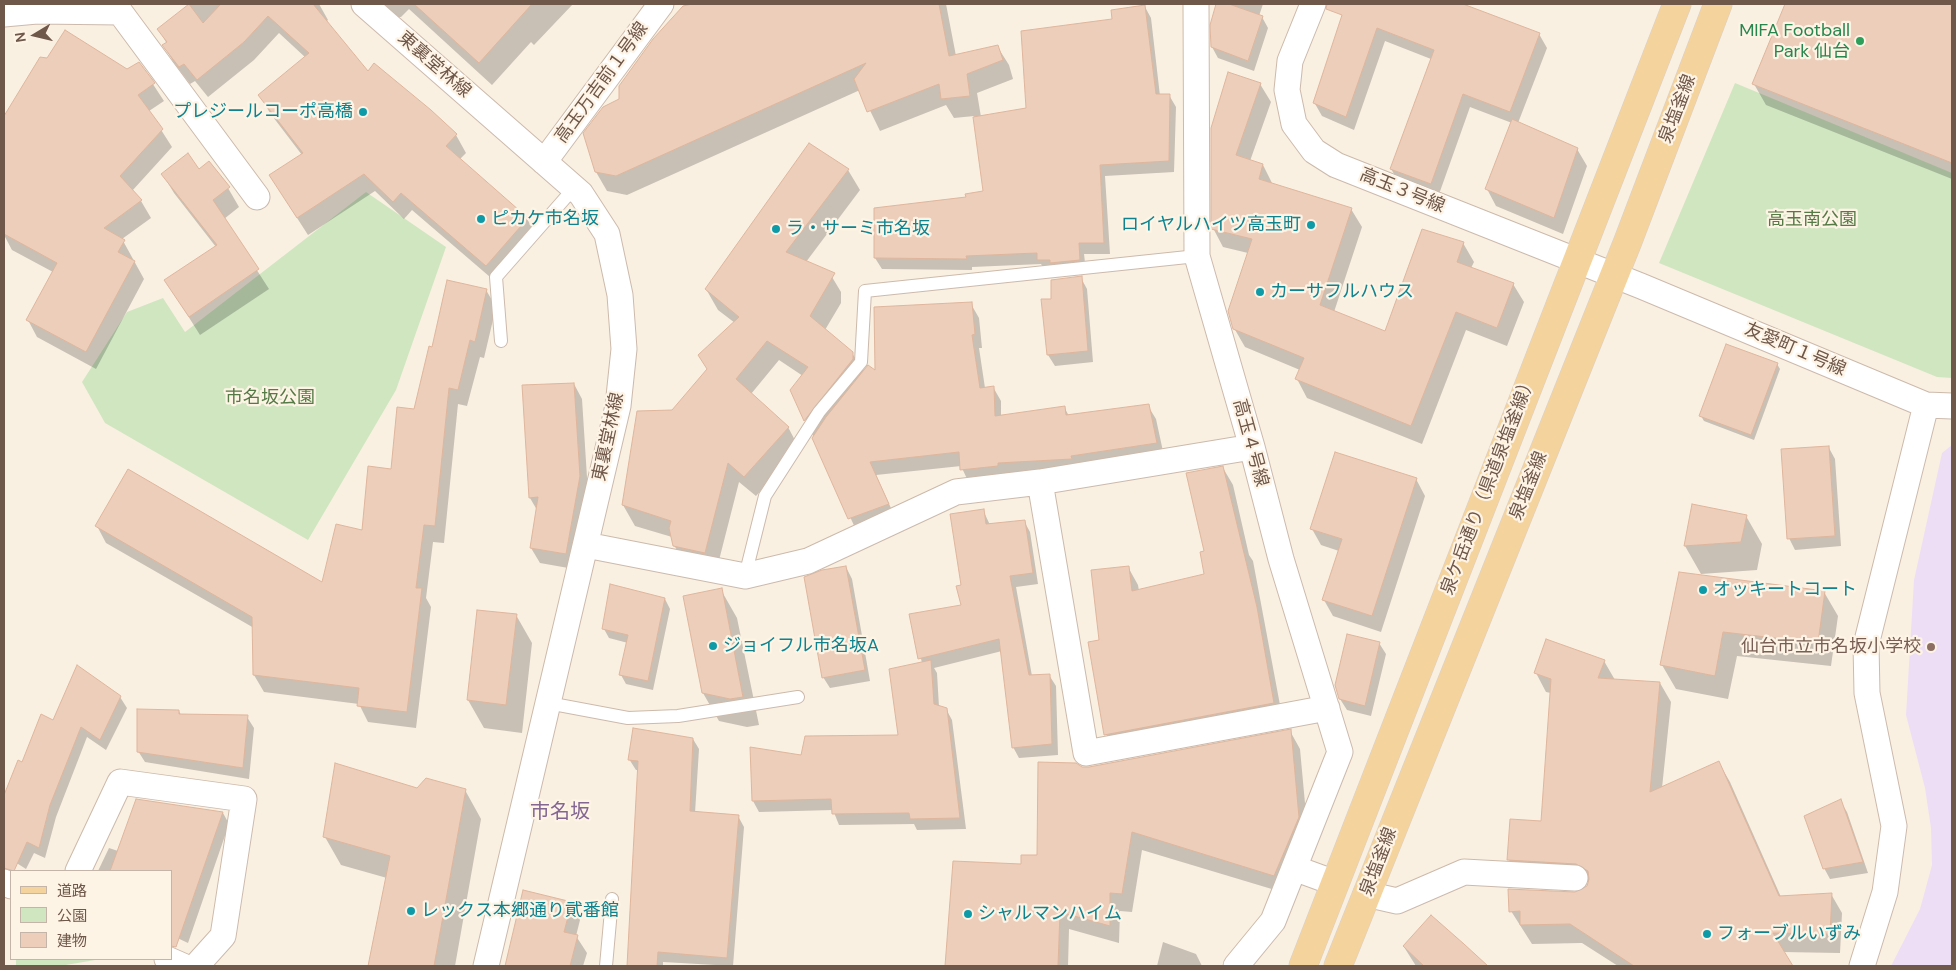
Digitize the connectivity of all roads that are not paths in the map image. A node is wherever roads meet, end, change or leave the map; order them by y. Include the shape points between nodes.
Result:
1 (13, 4) edge
2 (364, 4) edge
3 (661, 4) edge
4 (1196, 4) edge
5 (1313, 4) edge
6 (1677, 4) edge
7 (1718, 4) edge
8 (4, 13) edge
9 (544, 162) junction
10 (574, 188) junction
11 (257, 197) dead end
12 (1197, 256) junction
13 (1576, 260) junction
14 (1614, 275) junction
15 (1641, 286) joint
16 (500, 340) dead end
17 (1926, 405) junction
18 (1952, 406) edge
19 (1252, 447) junction
20 (1040, 482) junction
21 (586, 545) junction
22 (745, 576) junction
23 (798, 697) dead end
24 (548, 703) junction
25 (1327, 708) junction
26 (1294, 868) junction
27 (78, 870) edge
28 (1575, 878) dead end
29 (1335, 883) junction
30 (1366, 894) junction
31 (612, 899) dead end
32 (169, 960) edge
33 (183, 966) edge
34 (196, 966) edge
35 (486, 966) edge
36 (606, 966) edge
37 (1236, 966) edge
38 (1303, 966) edge
39 (1338, 966) edge
40 (1862, 966) edge

1 - 8 street
2 - 9 street, 東裏堂林線
3 - 9 street, 高玉万吉前１号線
4 - 12 street, 高玉４号線
5 - 13 street, 高玉３号線 via 1290,61 1287,90 1294,124 1314,151 1336,165
6 - 13 main road, 泉ケ岳通り（県道泉塩釜線）
7 - 14 main road, 泉塩釜線
8 - 11 street via 120,12
9 - 10 street, 東裏堂林線
10 - 16 lane via 496,277
10 - 21 street, 東裏堂林線 via 607,234 620,295 624,349 618,406
12 - 19 street, 高玉４号線
12 - 22 lane via 865,290 861,362 819,412 765,496
13 - 14 street, 高玉３号線
13 - 29 main road, 泉ケ岳通り（県道泉塩釜線）
14 - 15 street, 高玉３号線
14 - 30 main road, 泉塩釜線
15 - 17 street, 友愛町１号線
17 - 18 street, 友愛町１号線
17 - 40 street via 1866,645 1867,693 1894,826 1885,892
19 - 20 street
19 - 25 street, 高玉４号線 via 1281,558
20 - 22 street via 956,492 808,560
20 - 25 street via 1086,753
21 - 22 street
21 - 24 street, 東裏堂林線
23 - 24 lane via 678,716 628,718
24 - 35 street, 東裏堂林線
25 - 26 street, 高玉４号線 via 1340,752
26 - 29 street
26 - 37 street, 高玉４号線 via 1273,921
27 - 34 street via 120,782 244,799 223,936
28 - 30 street via 1464,872 1397,901
29 - 38 main road, 泉ケ岳通り（県道泉塩釜線）
30 - 39 main road, 泉塩釜線
31 - 36 lane
32 - 33 street

